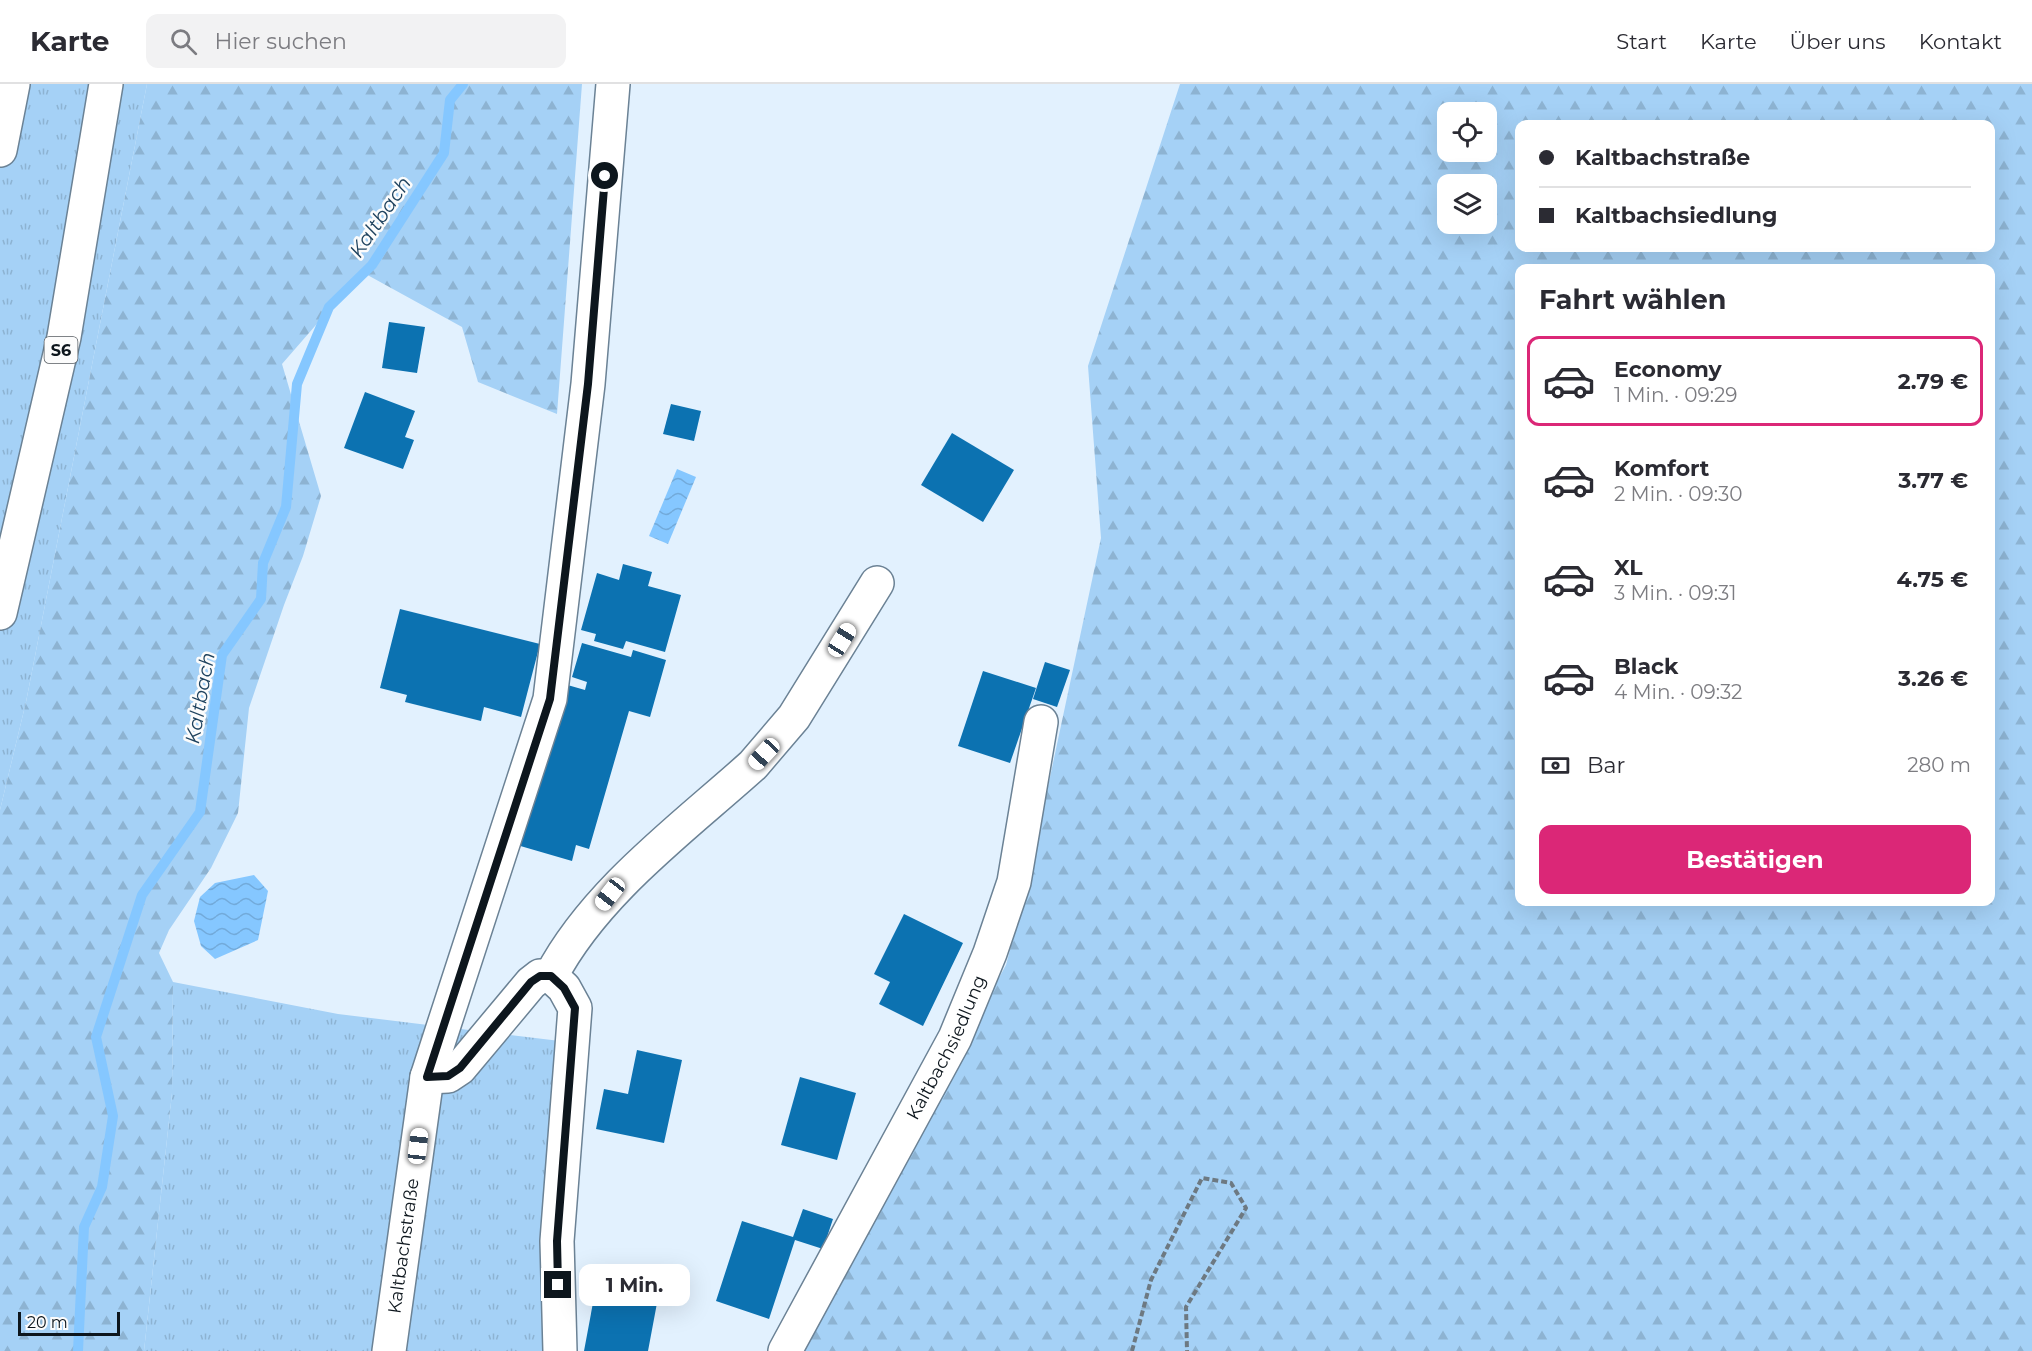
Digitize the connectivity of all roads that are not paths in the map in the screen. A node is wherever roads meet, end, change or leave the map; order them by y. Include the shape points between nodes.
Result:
1 (13, 84) edge
2 (106, 84) edge
3 (613, 84) edge
4 (0, 150) edge
5 (877, 583) dead end
6 (0, 612) edge
7 (1041, 722) dead end
8 (551, 976) junction
9 (427, 1077) junction
10 (389, 1351) edge
11 (560, 1351) edge
12 (785, 1351) edge

1 - 4 main road
2 - 6 main road, S6 via 64,337
3 - 9 main road, Kaltbachstraße via 588,384 550,699
5 - 8 main road via 794,717 774,742 610,894
7 - 12 main road, Kaltbachsiedlung via 1014,882 990,953 955,1038
8 - 9 main road via 540,976 531,982 460,1068 448,1076
8 - 11 main road via 564,988 575,1008 557,1241
9 - 10 main road, Kaltbachstraße

